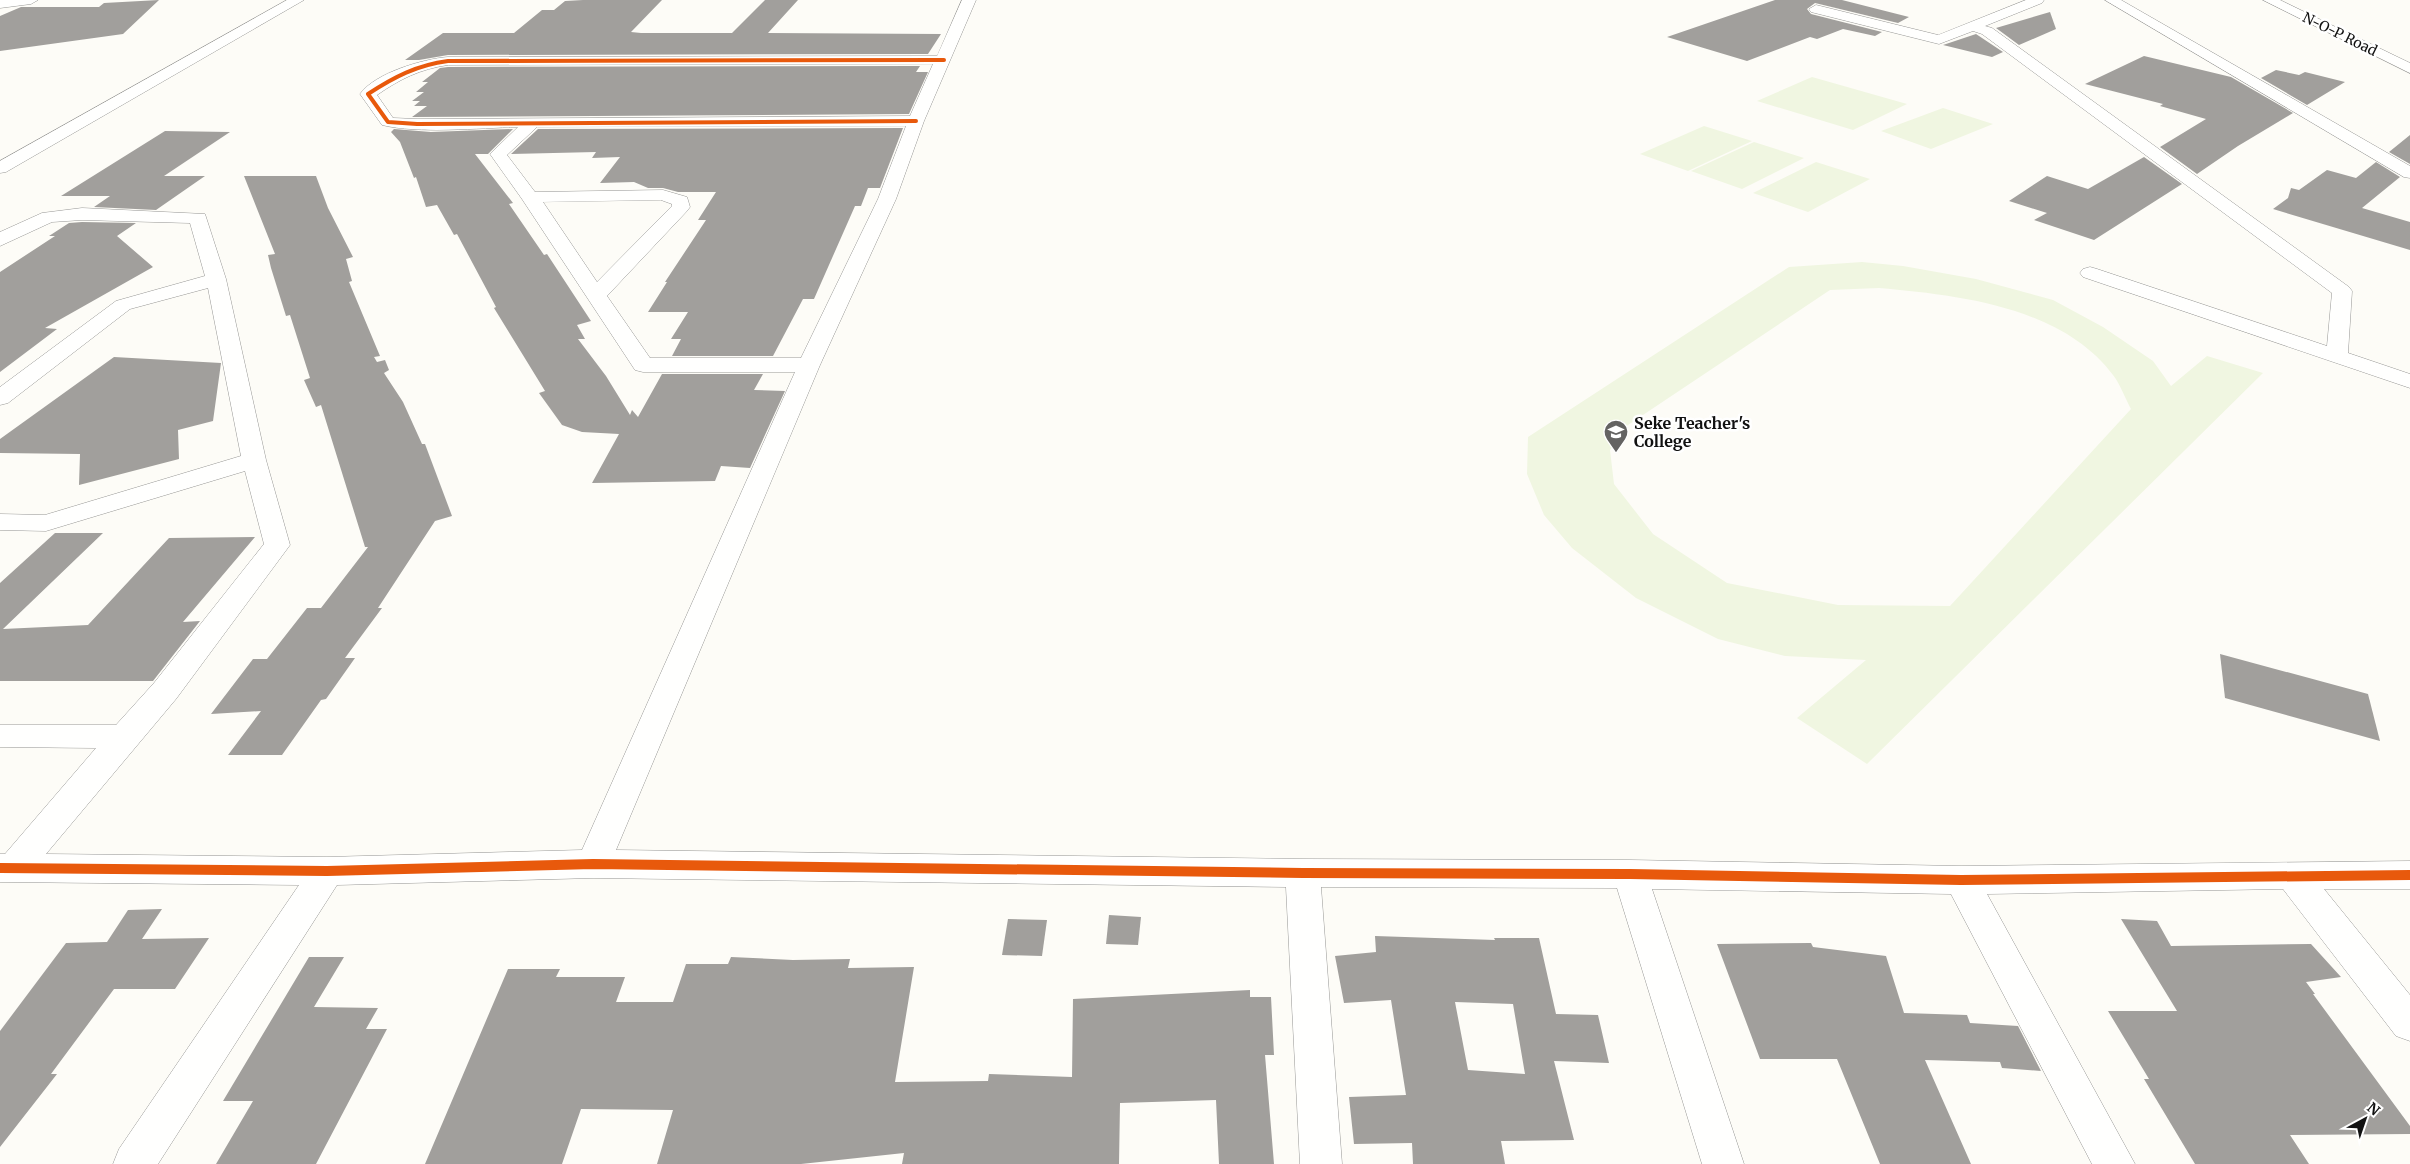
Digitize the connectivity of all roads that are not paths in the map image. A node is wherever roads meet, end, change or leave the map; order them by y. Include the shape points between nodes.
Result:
1 (31, 0) edge
2 (297, 0) edge
3 (970, 0) edge
4 (2037, 0) edge
5 (2112, 0) edge
6 (2270, 0) edge
7 (0, 4) edge
8 (1816, 9) dead end
9 (1972, 26) junction
10 (944, 60) junction
11 (2410, 69) edge
12 (532, 122) junction
13 (916, 122) junction
14 (0, 168) edge
15 (2410, 173) edge
16 (530, 197) junction
17 (0, 240) edge
18 (2090, 273) dead end
19 (216, 279) junction
20 (596, 295) junction
21 (2337, 356) junction
22 (809, 365) junction
23 (2410, 381) edge
24 (0, 398) edge
25 (254, 460) junction
26 (0, 522) edge
27 (0, 736) edge
28 (124, 736) junction
29 (593, 864) junction
30 (7, 868) edge
31 (328, 871) junction
32 (1303, 873) junction
33 (1630, 874) junction
34 (2292, 874) junction
35 (2410, 875) edge
36 (1961, 880) junction
37 (2410, 1024) edge
38 (134, 1164) edge
39 (1321, 1164) edge
40 (1723, 1164) edge
41 (2114, 1164) edge

1 - 7 street
2 - 14 street
3 - 10 street
4 - 9 street
5 - 15 street
6 - 11 street, N-O-P Road
8 - 9 street via 1939,40
9 - 21 street via 1987,31 2342,291
10 - 12 street via 448,61 424,63 406,69 368,94 388,122
10 - 13 street
12 - 13 street
12 - 16 street via 498,154
13 - 22 street via 887,199
16 - 20 street
16 - 20 street via 663,196 680,201 681,207
17 - 19 street via 49,218 82,214 198,218
18 - 21 street
19 - 24 street via 123,304
19 - 25 street
20 - 22 street via 643,365
21 - 23 street
22 - 29 street
25 - 26 street via 46,522
25 - 28 street via 277,545 165,691
27 - 28 street
28 - 30 street
29 - 31 street
29 - 32 street
30 - 31 street
31 - 38 street
32 - 33 street
32 - 39 street
33 - 36 street
33 - 40 street
34 - 35 street
34 - 36 street
34 - 37 street
36 - 41 street

